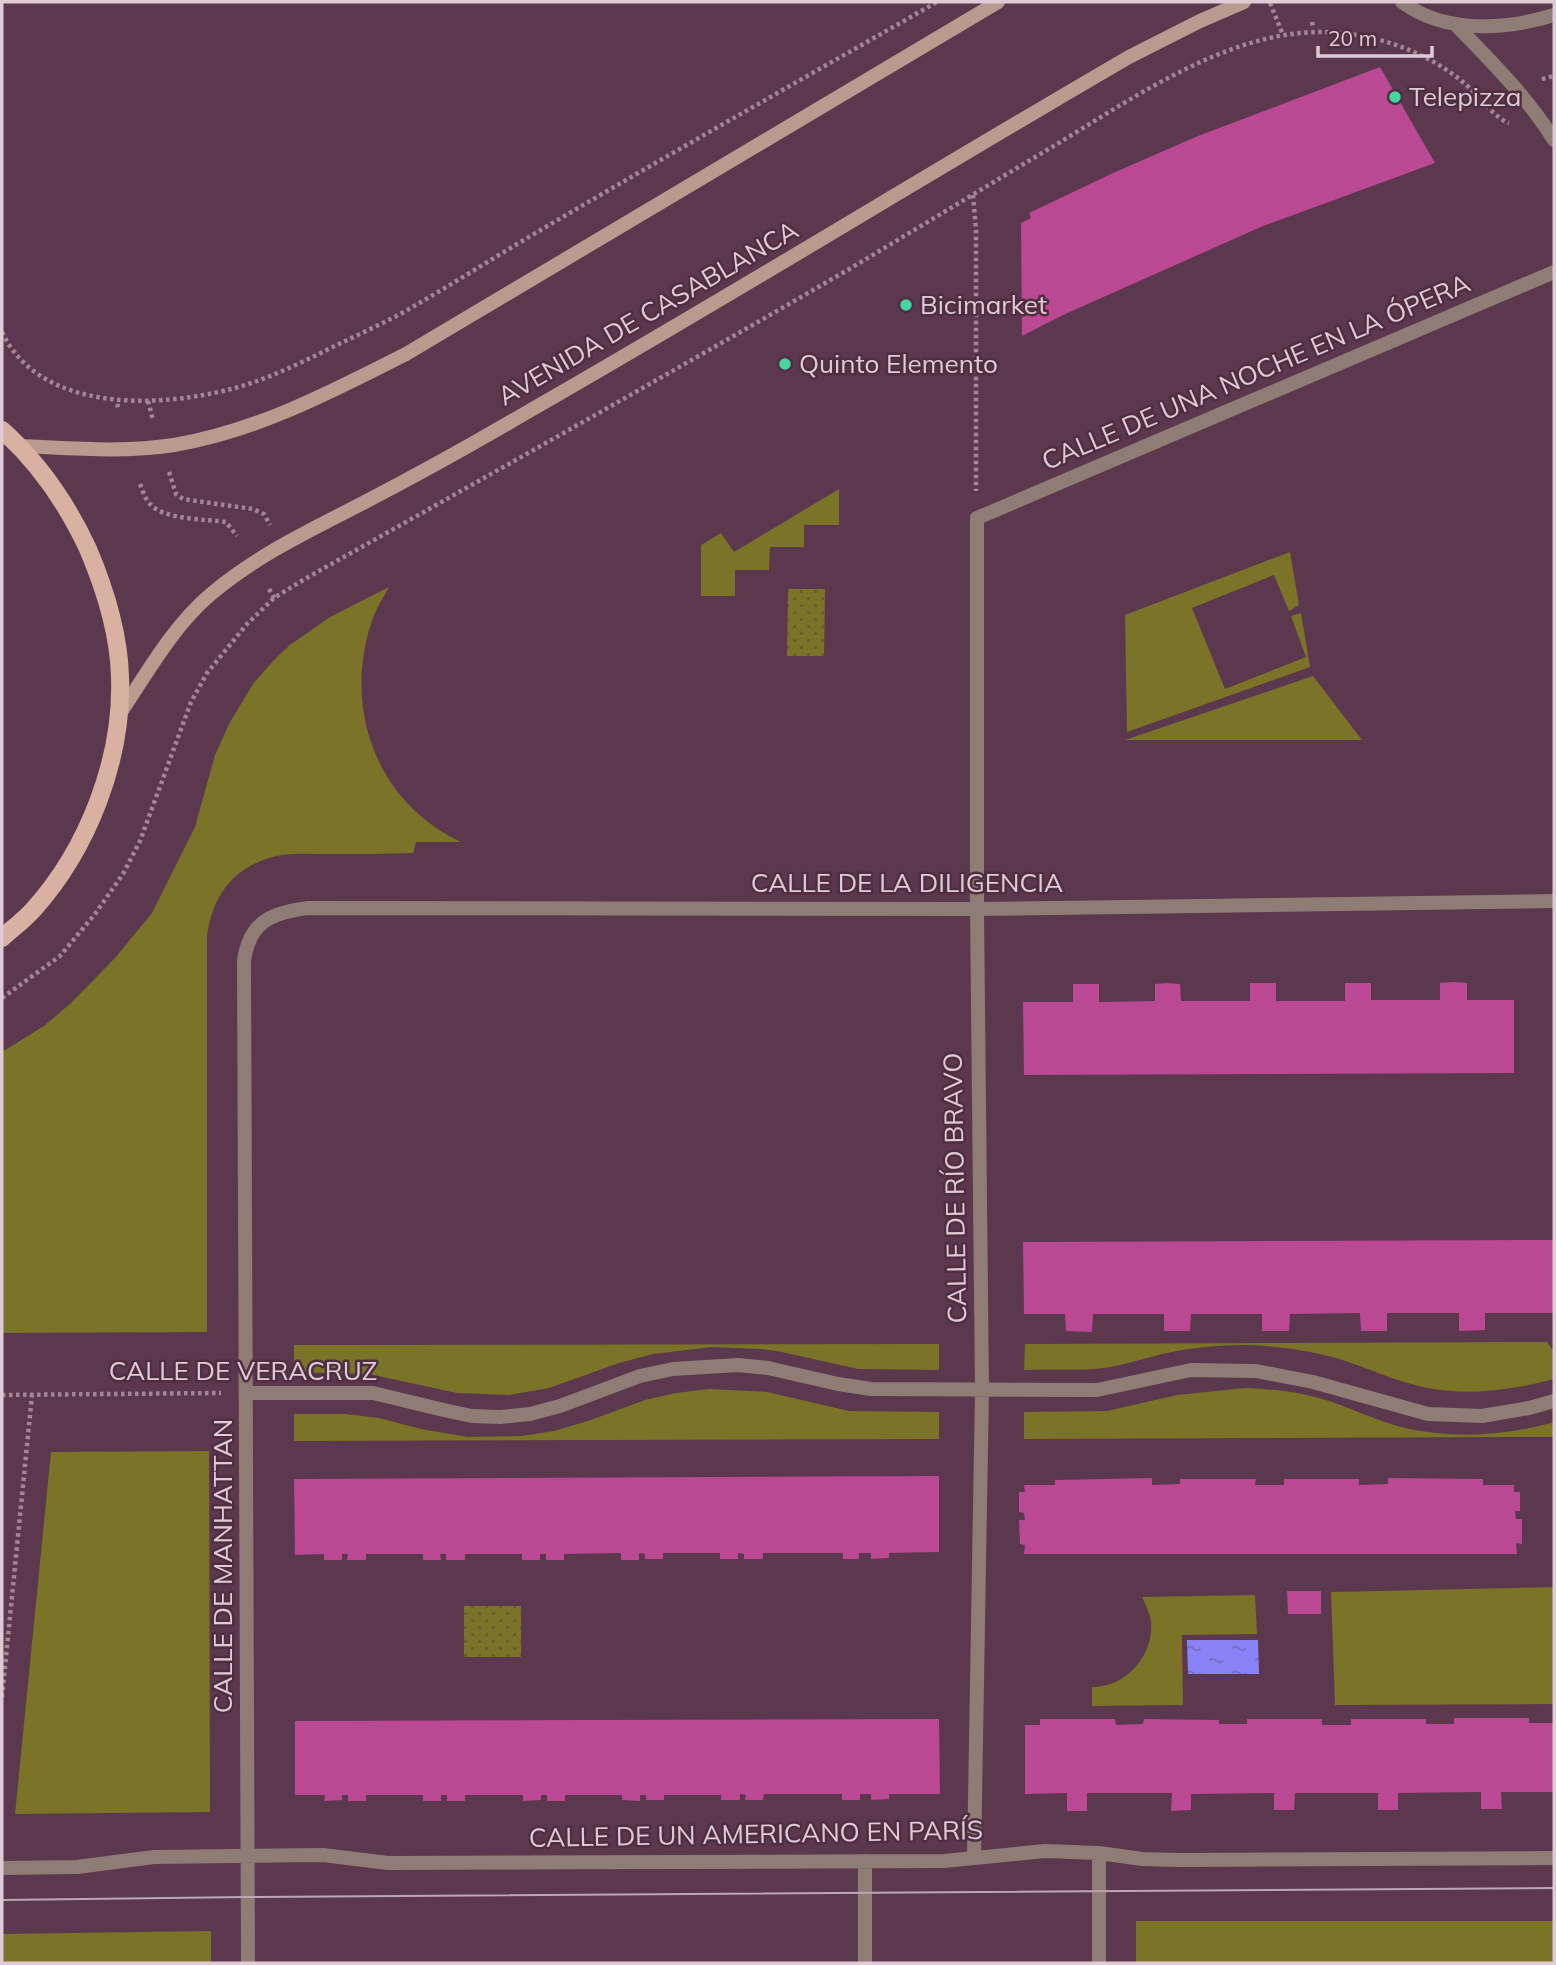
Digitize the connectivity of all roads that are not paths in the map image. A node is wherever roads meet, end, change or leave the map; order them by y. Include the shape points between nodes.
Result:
1 (998, 2) edge
2 (1244, 2) edge
3 (1402, 2) edge
4 (1554, 15) edge
5 (1457, 26) junction
6 (1554, 139) edge
7 (1554, 272) edge
8 (2, 430) edge
9 (20, 446) junction
10 (977, 518) joint
11 (119, 715) junction
12 (1554, 901) edge
13 (977, 909) junction
14 (262, 923) joint
15 (2, 938) edge
16 (982, 1390) junction
17 (247, 1393) junction
18 (1554, 1401) edge
19 (1098, 1853) junction
20 (248, 1856) junction
21 (1554, 1857) edge
22 (974, 1858) junction
23 (864, 1861) junction
24 (2, 1868) edge
25 (248, 1963) edge
26 (865, 1963) edge
27 (1099, 1963) edge

1 - 9 main road via 406,354 303,404 237,429 173,445
2 - 11 main road, AVENIDA DE CASABLANCA via 1129,58 645,345 239,571 188,617
3 - 5 street
4 - 5 street via 1513,25
5 - 6 street via 1504,73
7 - 10 street, CALLE DE UNA NOCHE EN LA ÓPERA
8 - 9 main road
9 - 11 main road via 64,504 100,576 116,642
10 - 13 street, CALLE DE RÍO BRAVO
11 - 15 main road via 94,814 71,861 33,911
12 - 13 street, CALLE DE LA DILIGENCIA
13 - 14 street, CALLE DE LA DILIGENCIA via 309,908
13 - 16 street, CALLE DE RÍO BRAVO
14 - 17 street, CALLE DE MANHATTAN via 254,930 244,961
16 - 17 street, CALLE DE VERACRUZ via 871,1390 738,1365 640,1376 561,1406 500,1417 472,1416 373,1393
16 - 18 street, CALLE DE VERACRUZ via 1097,1390 1191,1370 1255,1371 1428,1414 1482,1416
16 - 22 street, CALLE DE RÍO BRAVO
17 - 20 street, CALLE DE MANHATTAN
19 - 21 street, CALLE DE UN AMERICANO EN PARÍS via 1179,1860
19 - 22 street, CALLE DE UN AMERICANO EN PARÍS via 1045,1851
19 - 27 street
20 - 23 street, CALLE DE UN AMERICANO EN PARÍS via 323,1855 388,1863
20 - 24 street, CALLE DE UN AMERICANO EN PARÍS via 154,1857 77,1867
20 - 25 street, CALLE DE MANHATTAN
22 - 23 street, CALLE DE UN AMERICANO EN PARÍS
23 - 26 street

